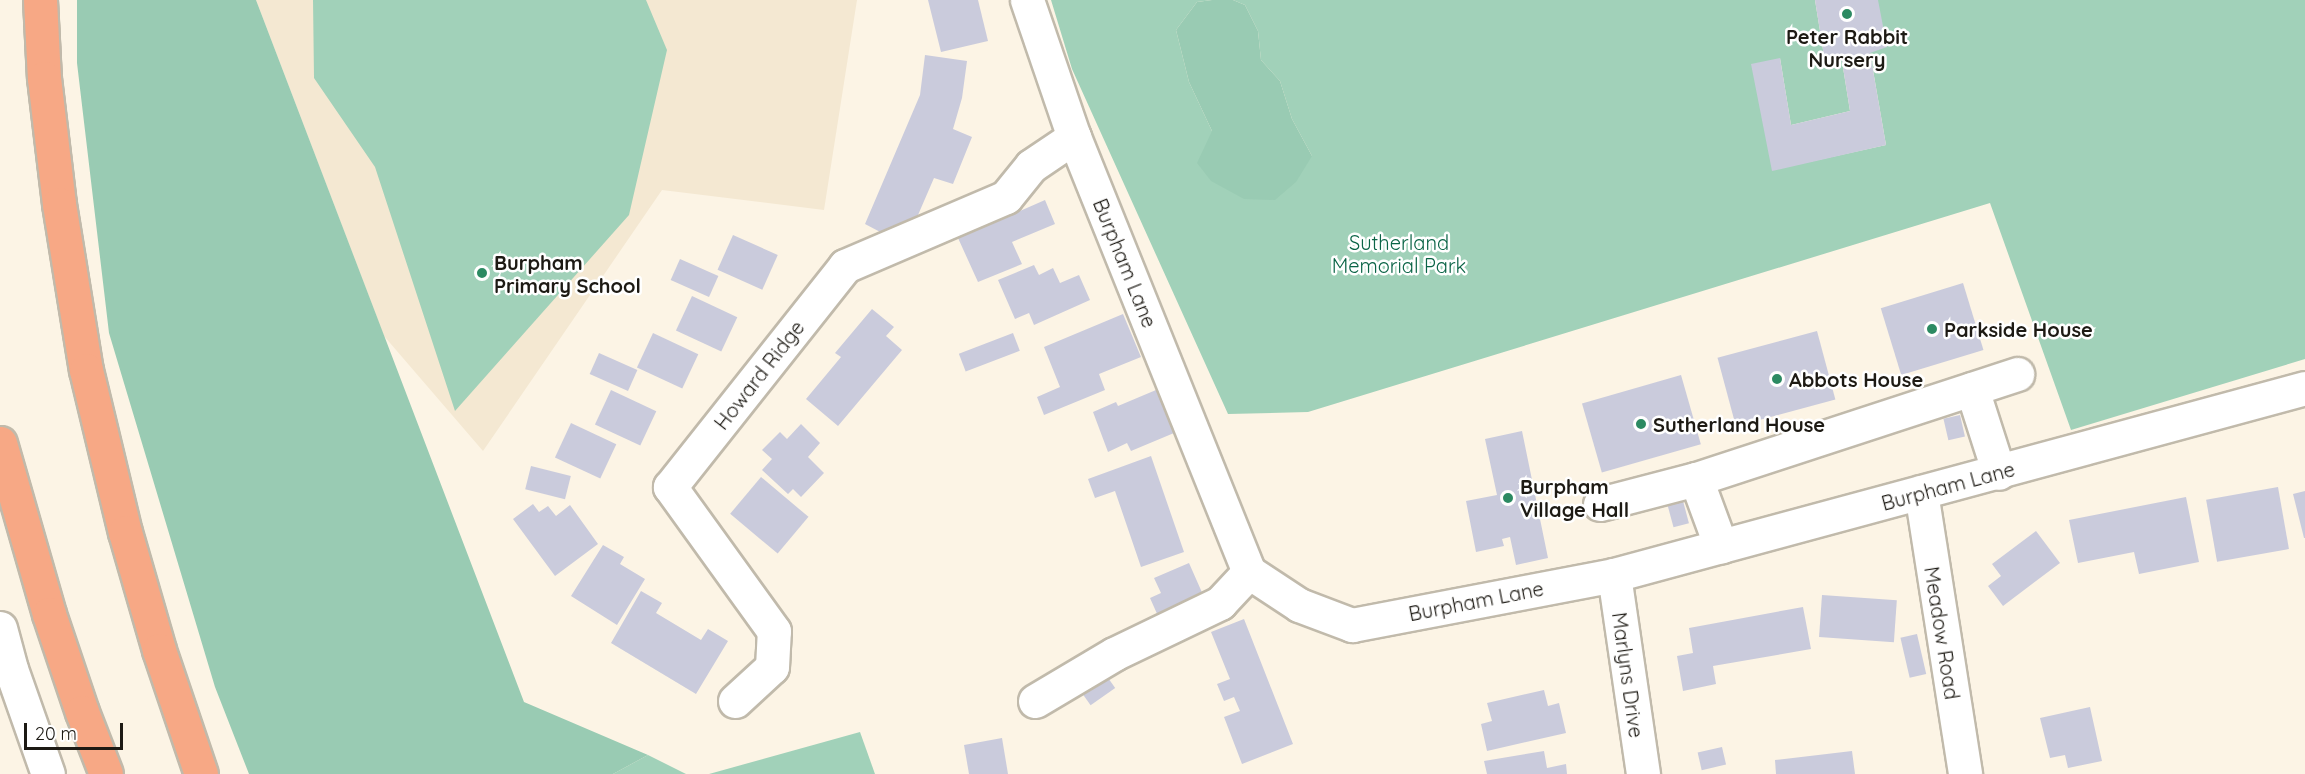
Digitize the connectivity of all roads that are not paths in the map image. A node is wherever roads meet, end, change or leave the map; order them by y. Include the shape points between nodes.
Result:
1 (40, 0) edge
2 (1027, 0) edge
3 (1074, 137) junction
4 (2017, 374) dead end
5 (2305, 388) edge
6 (1972, 389) junction
7 (0, 443) edge
8 (1999, 473) junction
9 (1696, 479) junction
10 (1920, 492) junction
11 (1600, 504) dead end
12 (1720, 547) junction
13 (1249, 572) junction
14 (1614, 575) junction
15 (0, 628) edge
16 (735, 701) dead end
17 (1035, 701) dead end
18 (48, 774) edge
19 (106, 774) edge
20 (201, 774) edge
21 (1643, 774) edge
22 (1965, 774) edge

1 - 20 highway via 44,78 59,204 86,370 128,543
2 - 3 street, Burpham Lane
3 - 13 street, Burpham Lane
3 - 16 street, Howard Ridge via 1031,166 1006,197 845,266 670,487 774,631 772,667
4 - 6 street
5 - 8 street, Burpham Lane
6 - 8 street
6 - 9 street
7 - 19 highway via 49,614
8 - 10 street, Burpham Lane
9 - 11 street
9 - 12 street
10 - 12 street, Burpham Lane
10 - 22 street, Meadow Road
12 - 14 street, Burpham Lane
13 - 14 street, Burpham Lane via 1299,605 1352,625
13 - 17 street via 1220,603 1114,654
14 - 21 street, Marlyns Drive
15 - 18 street

